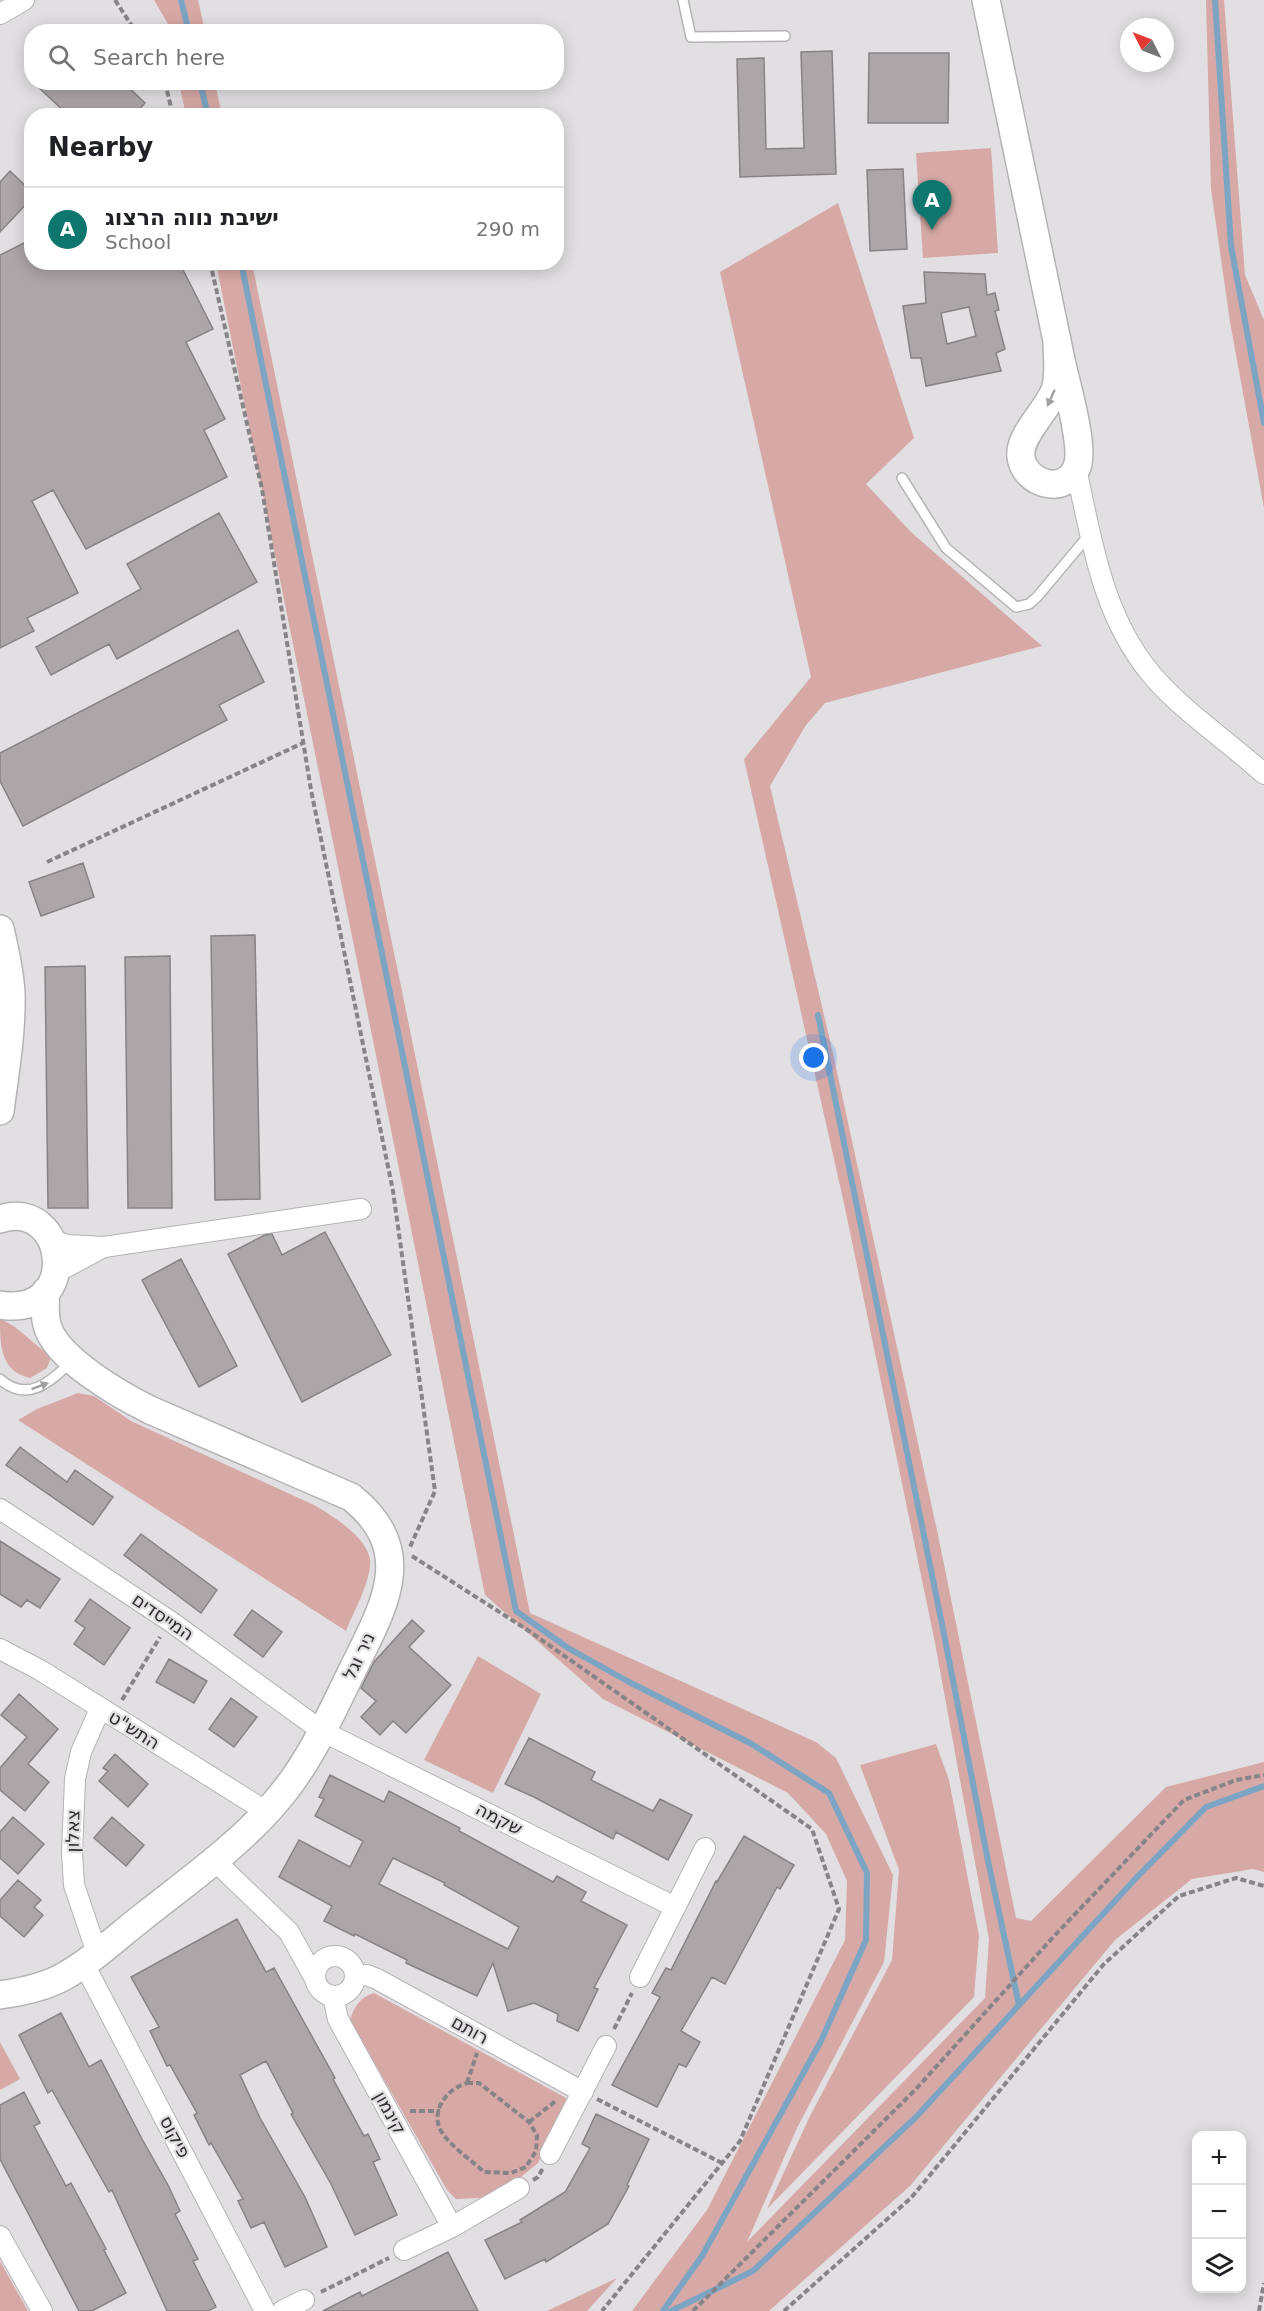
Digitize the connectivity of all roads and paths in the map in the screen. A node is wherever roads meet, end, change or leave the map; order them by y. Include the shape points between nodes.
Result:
1 (24, 0) edge
2 (115, 0) edge
3 (683, 0) edge
4 (986, 0) edge
5 (0, 14) edge
6 (131, 24) edge
7 (785, 36) dead end
8 (167, 90) edge
9 (171, 108) edge
10 (212, 270) edge
11 (1057, 340) junction
12 (1076, 469) junction
13 (902, 478) dead end
14 (1091, 533) junction
15 (303, 743) junction
16 (1264, 774) edge
17 (47, 862) dead end
18 (0, 929) edge
19 (0, 1111) edge
20 (0, 1197) edge
21 (361, 1209) dead end
22 (11, 1218) edge
23 (51, 1239) junction
24 (104, 1246) junction
25 (51, 1282) junction
26 (5, 1305) edge
27 (66, 1352) junction
28 (0, 1379) edge
29 (0, 1509) edge
30 (408, 1553) dead end
31 (170, 1621) junction
32 (0, 1649) edge
33 (106, 1712) junction
34 (322, 1731) junction
35 (1264, 1775) edge
36 (267, 1812) junction
37 (705, 1848) dead end
38 (214, 1860) junction
39 (1264, 1886) edge
40 (675, 1907) junction
41 (289, 1932) junction
42 (340, 1956) junction
43 (91, 1959) junction
44 (356, 1976) junction
45 (640, 1977) joint
46 (315, 1979) junction
47 (0, 1995) edge
48 (333, 1997) junction
49 (483, 2037) junction
50 (606, 2046) joint
51 (466, 2083) junction
52 (578, 2089) junction
53 (440, 2111) junction
54 (389, 2112) junction
55 (529, 2122) junction
56 (550, 2154) joint
57 (722, 2163) dead end
58 (519, 2188) joint
59 (452, 2227) junction
60 (0, 2236) edge
61 (404, 2250) joint
62 (1264, 2283) edge
63 (304, 2300) joint
64 (42, 2311) edge
65 (265, 2311) edge
66 (282, 2311) edge
67 (693, 2311) edge
68 (784, 2311) edge
69 (1259, 2311) edge

1 - 5 street
2 - 6 path
3 - 7 lane via 691,37
4 - 11 street
8 - 9 path
10 - 15 path via 262,489
11 - 12 street via 1076,432
11 -> 12 street via 1058,381 1047,407 1026,436 1021,459 1026,471 1047,485 1059,484
12 - 14 street
13 - 14 lane via 946,548 1016,607 1037,597
14 - 16 street via 1098,569 1117,621 1131,646 1151,673 1191,713
15 - 17 path
15 - 30 path via 393,1191 435,1491
18 - 19 street via 10,994 10,1030
20 - 22 street
21 - 24 street
22 - 23 street via 35,1222
23 - 24 street via 75,1246
23 - 25 street, ניר וגל via 58,1258
24 - 25 street
25 - 26 street via 41,1297 28,1304
25 - 27 street, ניר וגל via 45,1304 47,1327
26 - 27 street, ניר וגל
28 -> 27 lane via 13,1388 38,1388 50,1382
27 - 34 street, ניר וגל via 127,1398 330,1486 351,1497 375,1520 389,1554 382,1610
29 - 31 street, המייסדים
31 - 33 path
31 - 34 street, המייסדים
32 - 33 street, התש"ט
33 - 36 street, התש"ט
33 - 43 street, צאלון via 84,1743 75,1779 74,1885
34 - 36 street, ניר וגל via 285,1791
34 - 40 street, שקמה
35 - 67 path via 1236,1780 1184,1800 916,2089
36 - 38 street, ניר וגל
37 - 40 street
38 - 41 street
38 - 43 street, ניר וגל
39 - 68 path via 1236,1878 1179,1896 1104,1964 910,2198
40 - 45 street
41 - 42 street
41 - 46 street
42 - 44 street via 351,1964
42 - 46 street via 322,1961
43 - 47 street, ניר וגל via 47,1985
43 - 65 street, פיקוס
44 - 48 street via 351,1989
44 - 49 street, רותם via 376,1979
45 - 50 path
46 - 48 street via 321,1991
48 - 54 street, קינמון via 338,2019
49 - 51 path
49 - 52 street, רותם
50 - 52 street
51 - 53 path via 447,2093
51 - 55 path via 479,2083
52 - 55 path
52 - 56 street
52 - 57 path
53 - 54 path
53 - 55 path via 441,2132 484,2172 496,2174 526,2168 537,2151 537,2135
54 - 59 street, קינמון
56 - 58 path via 538,2177
58 - 59 street
59 - 61 street
60 - 64 street
61 - 63 path
62 - 69 path
63 - 66 street

